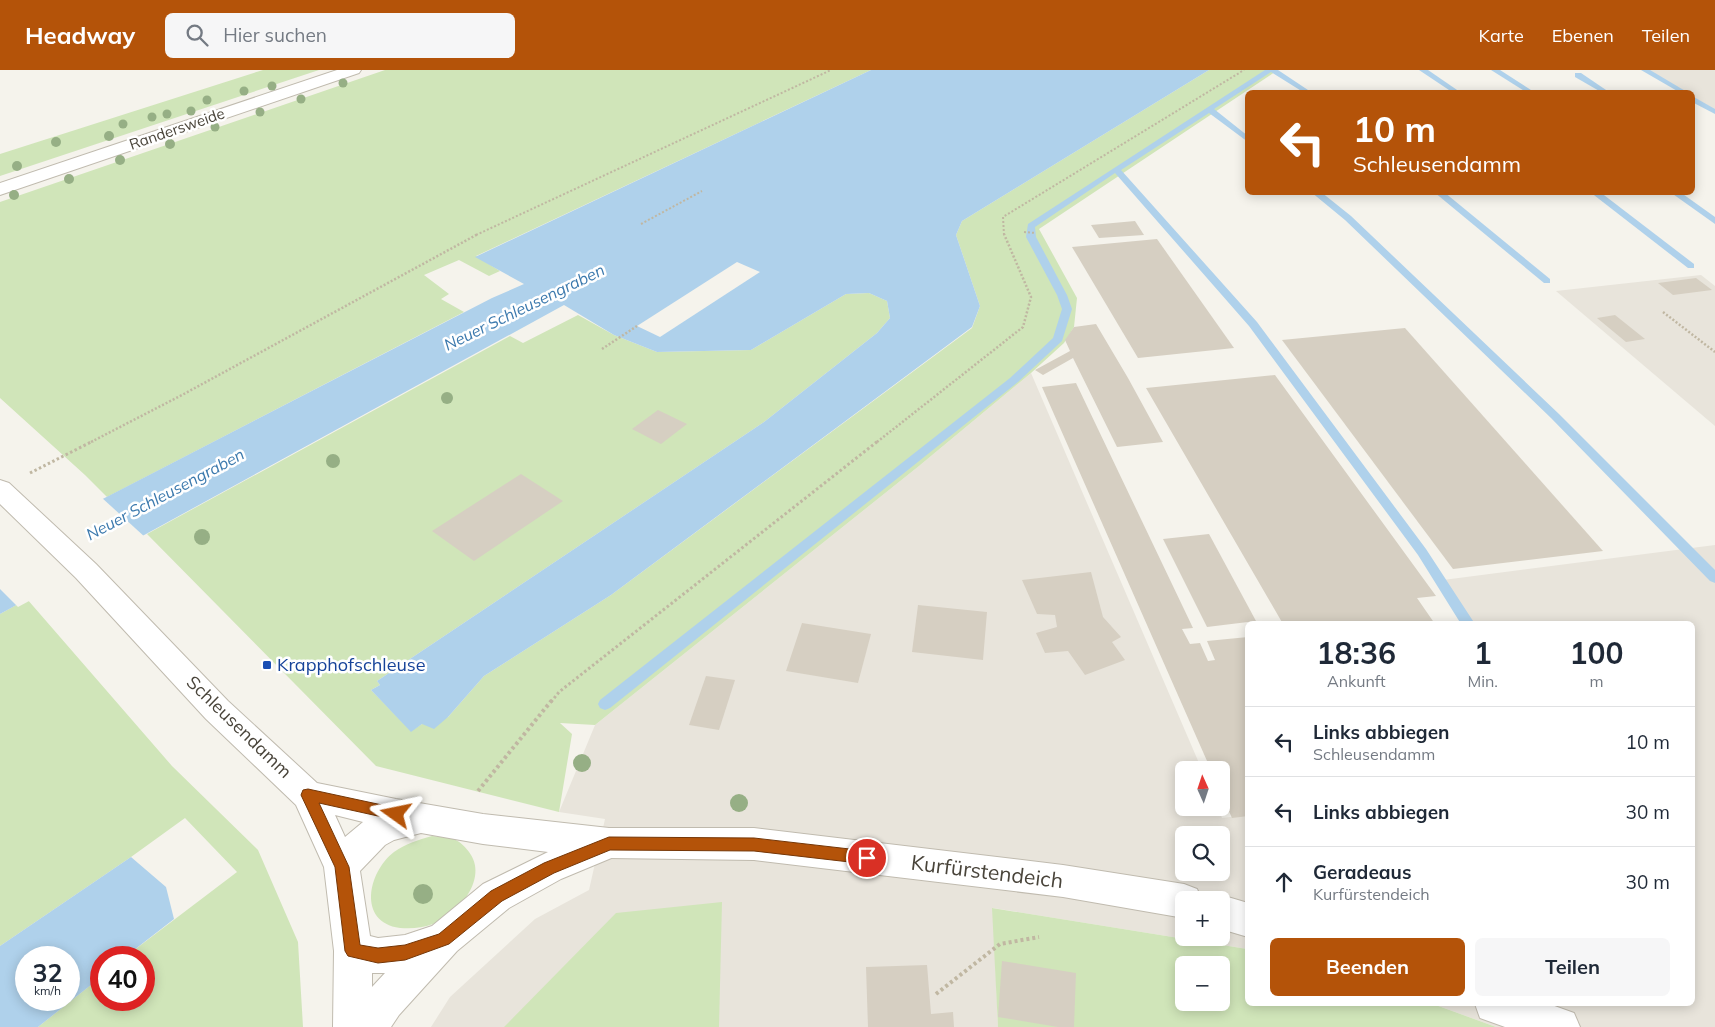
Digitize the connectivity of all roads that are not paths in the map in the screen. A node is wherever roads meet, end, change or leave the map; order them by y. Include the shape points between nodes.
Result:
1 (354, 70) edge
2 (0, 189) edge
3 (0, 489) edge
4 (308, 795) junction
5 (422, 819) junction
6 (609, 843) junction
7 (342, 867) junction
8 (1175, 900) edge
9 (1230, 915) edge
10 (1245, 919) edge
11 (444, 939) junction
12 (353, 951) junction
13 (1500, 1006) edge
14 (353, 1027) edge
15 (369, 1027) edge
16 (1560, 1027) edge

1 - 2 street, Randersweide
3 - 4 street, Schleusendamm via 86,571 217,710
4 - 5 street
4 - 7 street, Schleusendamm
5 - 6 street, Kurfürstendeich
5 - 7 street via 391,824 365,838
6 - 8 street, Kurfürstendeich via 754,844 1062,881
6 - 11 street via 549,868 496,896
7 - 12 street, Schleusendamm
9 - 10 street
11 - 12 street via 405,953 378,956
11 - 15 street via 385,1001
12 - 14 street, Schleusendamm
13 - 16 street

